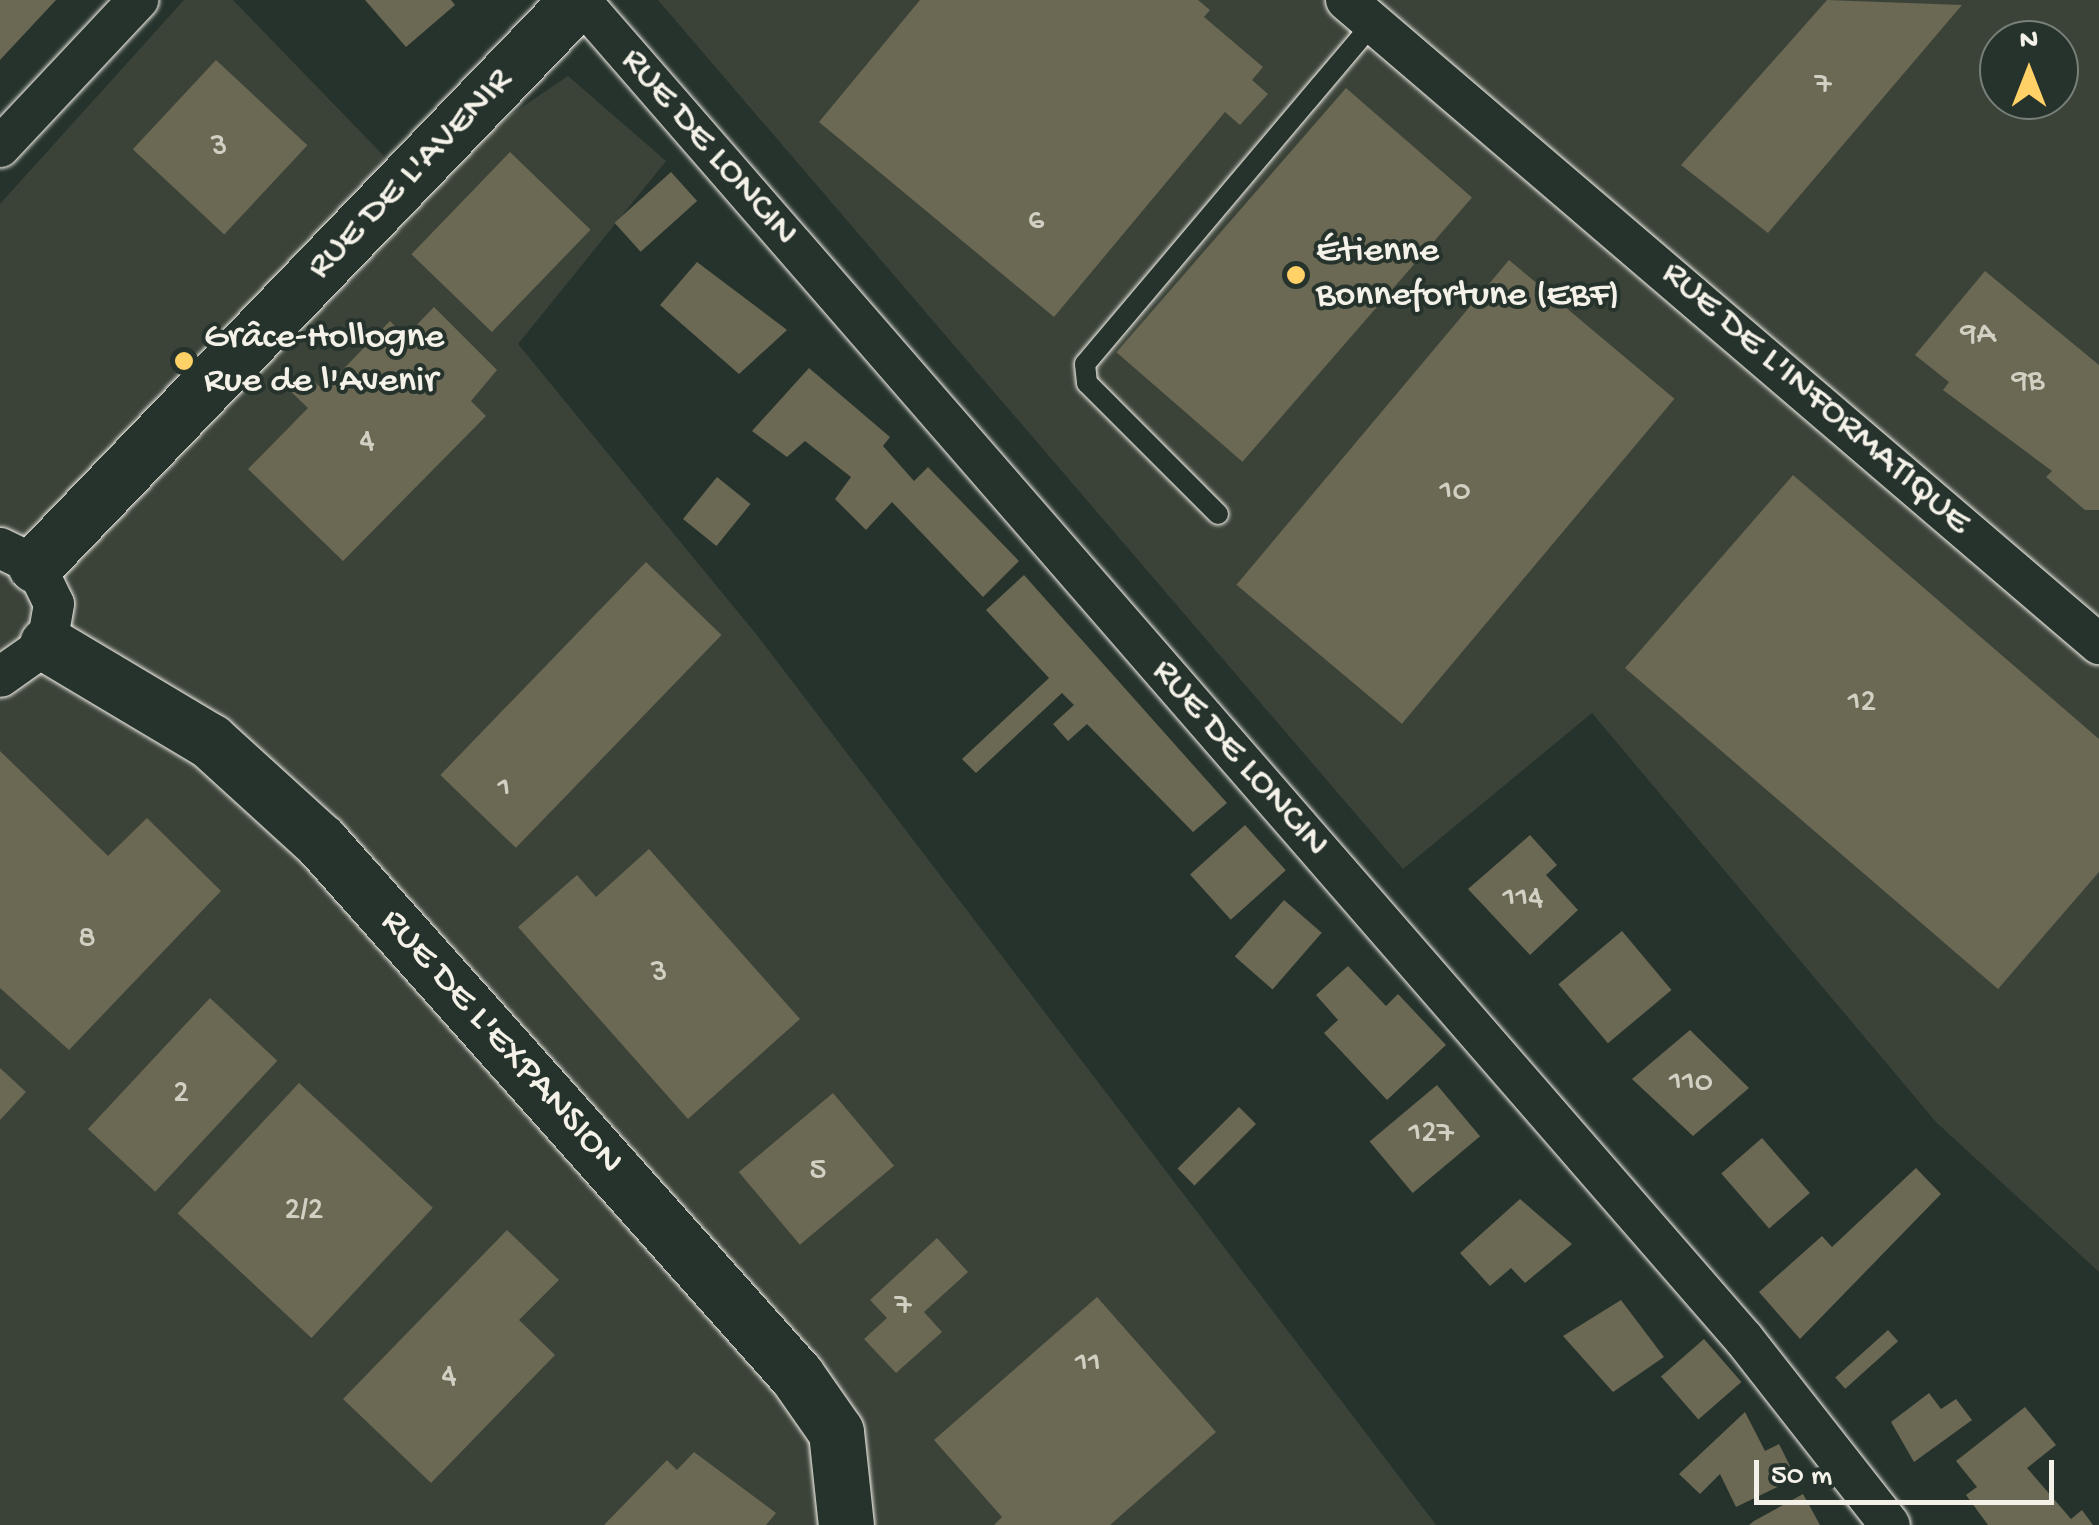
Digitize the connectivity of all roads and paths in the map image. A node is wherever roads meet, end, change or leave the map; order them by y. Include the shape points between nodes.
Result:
1 (138, 0) edge
2 (579, 0) edge
3 (1360, 12) edge
4 (0, 146) edge
5 (1218, 514) dead end
6 (18, 556) edge
7 (47, 644) junction
8 (2099, 644) edge
9 (0, 678) edge
10 (846, 1525) edge
11 (1890, 1525) edge

1 - 4 street
2 - 6 street, RUE DE L'AVENIR
2 - 11 street, RUE DE LONCIN via 1744,1339
3 - 5 lane via 1086,364 1087,383
3 - 8 street, RUE DE L'INFORMATIQUE
6 - 7 street, RUE DE L'AVENIR via 54,604
7 - 9 street
7 - 10 street, RUE DE L'EXPANSION via 210,741 320,841 797,1376 836,1432

